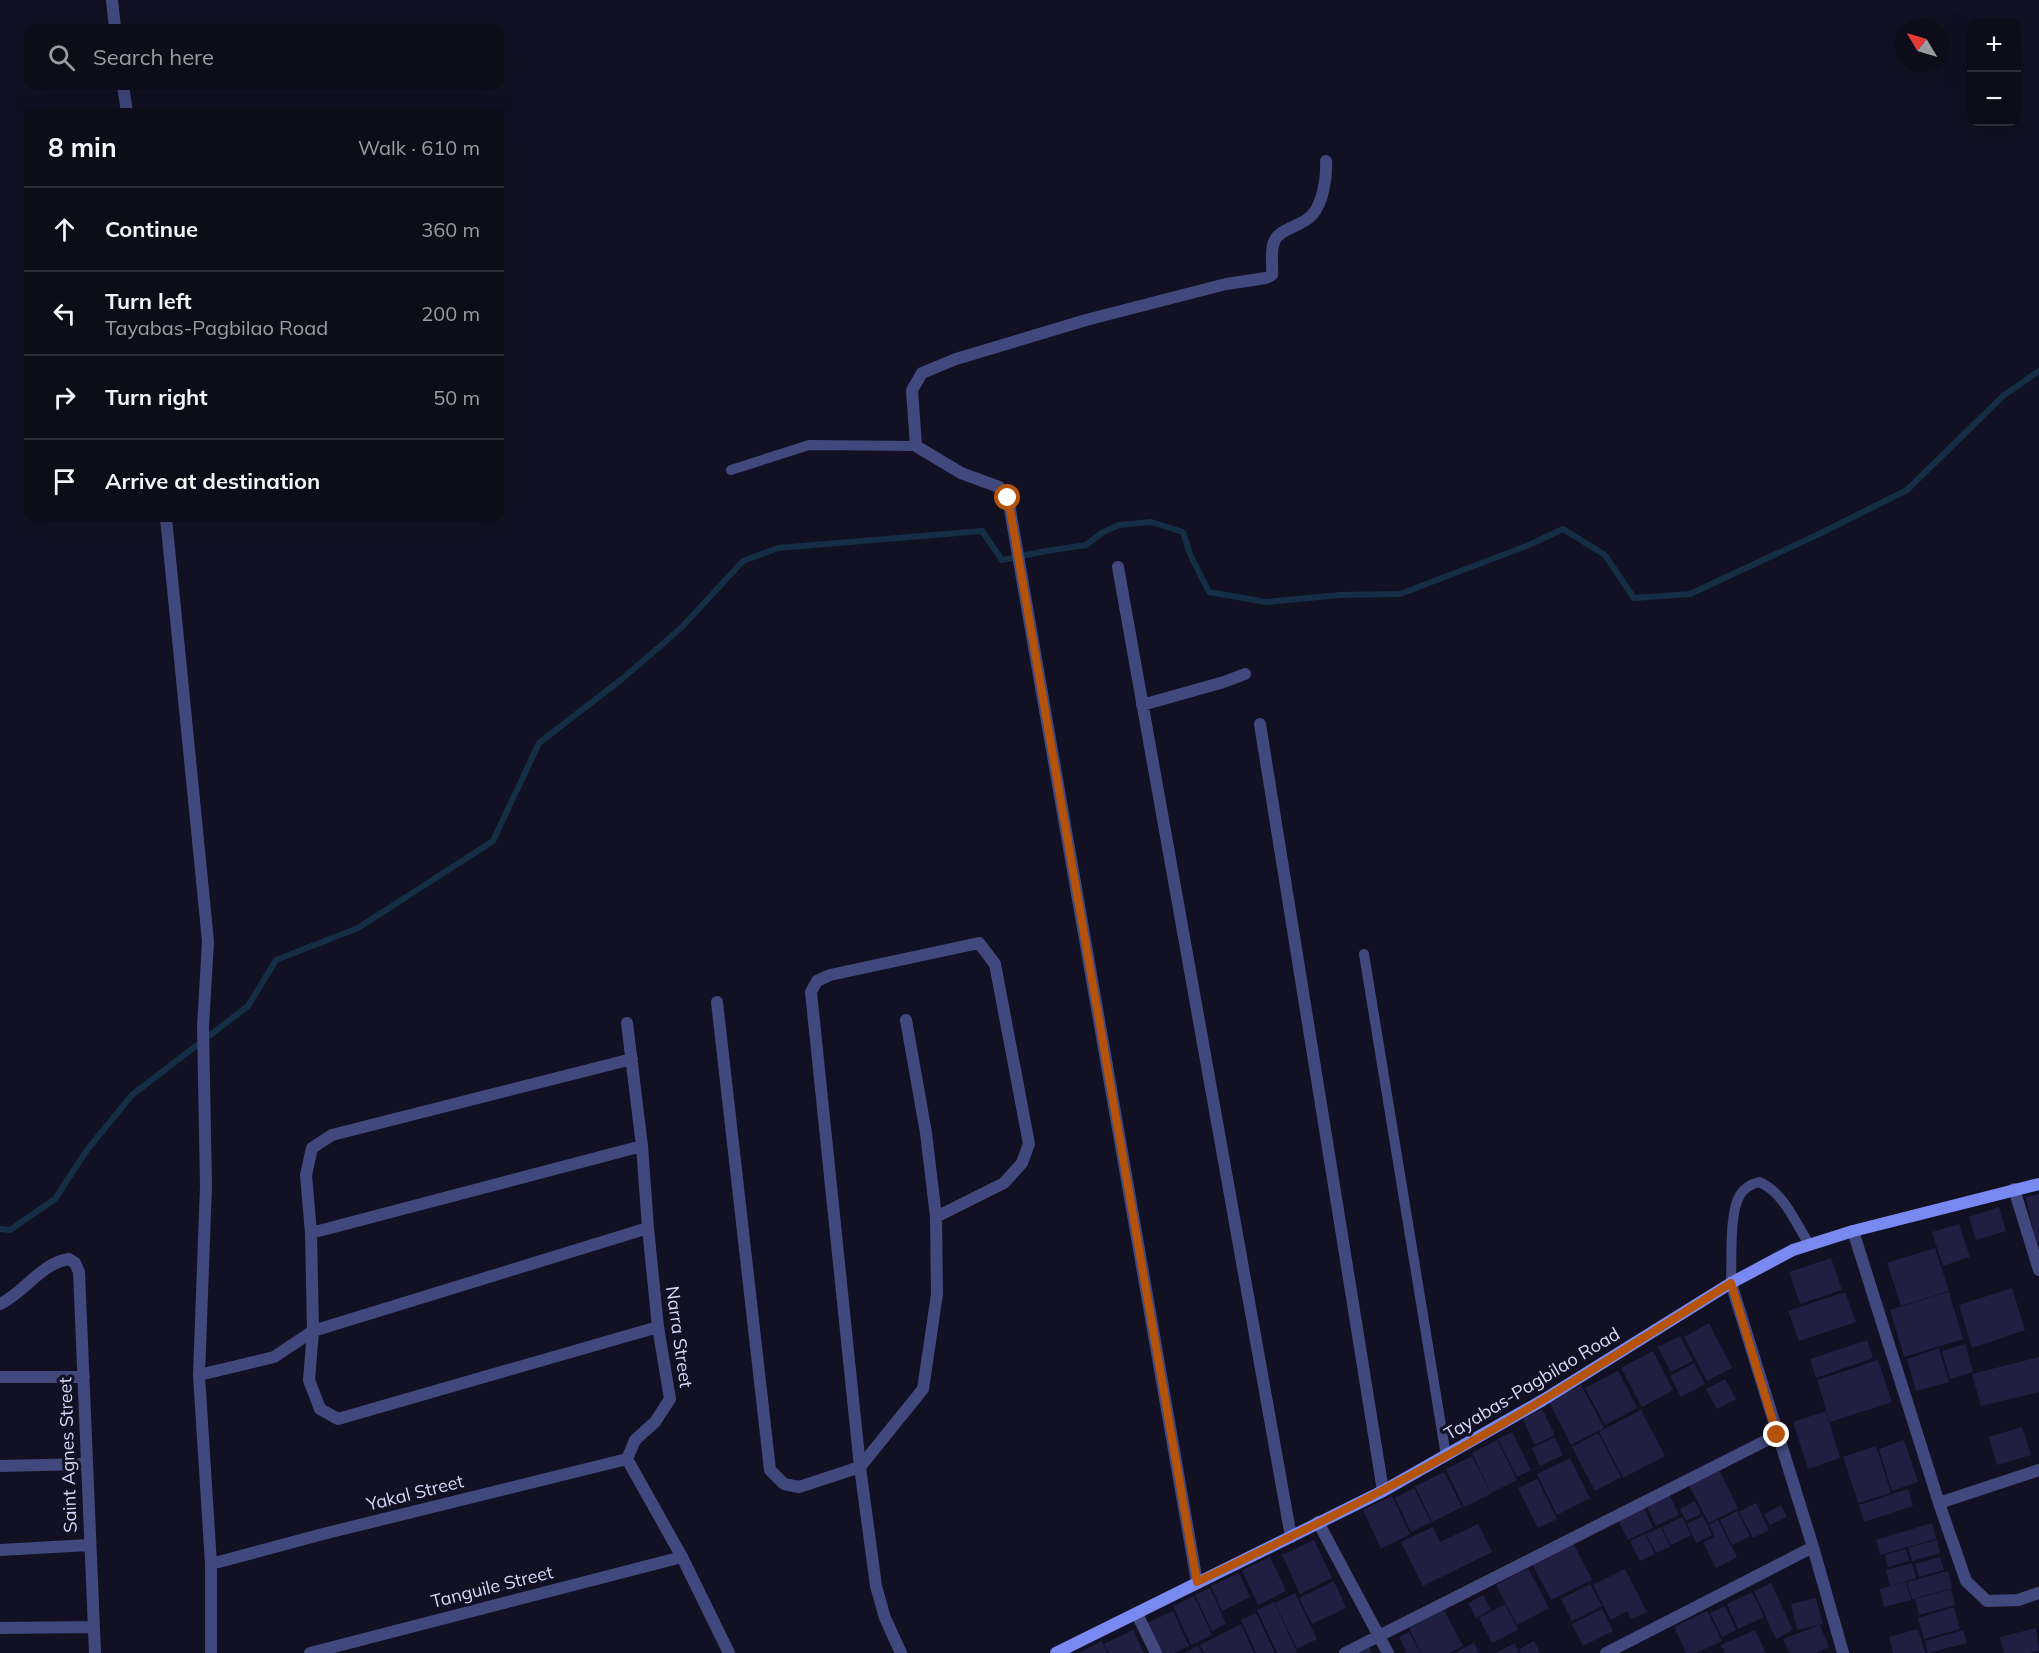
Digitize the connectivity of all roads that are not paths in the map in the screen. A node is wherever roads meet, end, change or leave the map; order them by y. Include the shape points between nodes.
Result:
1 (111, 0) edge
2 (114, 24) edge
3 (124, 90) edge
4 (126, 108) edge
5 (1326, 161) dead end
6 (916, 446) junction
7 (731, 470) dead end
8 (166, 522) edge
9 (1118, 567) dead end
10 (1245, 674) dead end
11 (1142, 705) junction
12 (1260, 724) dead end
13 (1364, 954) dead end
14 (717, 1002) dead end
15 (906, 1020) dead end
16 (627, 1023) dead end
17 (632, 1059) junction
18 (642, 1146) junction
19 (2039, 1184) edge
20 (2014, 1190) junction
21 (936, 1217) junction
22 (648, 1228) junction
23 (1852, 1231) junction
24 (311, 1233) junction
25 (1809, 1244) junction
26 (2039, 1270) edge
27 (1731, 1283) junction
28 (0, 1304) edge
29 (658, 1327) junction
30 (313, 1331) junction
31 (199, 1375) junction
32 (0, 1377) edge
33 (84, 1377) junction
34 (1777, 1435) junction
35 (1446, 1456) junction
36 (627, 1459) junction
37 (86, 1464) junction
38 (0, 1466) edge
39 (860, 1467) junction
40 (2039, 1470) edge
41 (1383, 1491) junction
42 (1939, 1503) junction
43 (1318, 1522) junction
44 (1291, 1537) junction
45 (89, 1545) junction
46 (1813, 1547) junction
47 (0, 1550) edge
48 (682, 1557) junction
49 (211, 1564) junction
50 (1197, 1582) junction
51 (2039, 1593) edge
52 (1137, 1614) junction
53 (94, 1627) junction
54 (0, 1628) edge
55 (1378, 1636) junction
56 (95, 1653) edge
57 (211, 1653) edge
58 (310, 1653) edge
59 (729, 1653) edge
60 (901, 1653) edge
61 (1056, 1653) edge
62 (1156, 1653) edge
63 (1345, 1653) edge
64 (1388, 1653) edge
65 (1606, 1653) edge
66 (1843, 1653) edge

1 - 2 street
3 - 4 street
5 - 6 street via 1325,186 1312,215 1279,234 1273,243 1272,275 1086,320 922,373 912,390
6 - 7 lane via 809,445
6 - 50 street via 961,473 999,487 1008,498
8 - 31 street via 208,941 204,1027 206,1186
9 - 11 street
10 - 11 street
11 - 44 street
12 - 41 street
13 - 35 lane
14 - 39 street via 770,1470 784,1484 799,1487
15 - 21 street via 927,1133
16 - 17 street, Narra Street
17 - 18 street, Narra Street
17 - 24 street via 332,1135 312,1148 306,1175
18 - 22 street, Narra Street
18 - 24 street
19 - 20 main road, Tayabas-Pagbilao Road
20 - 23 main road, Tayabas-Pagbilao Road
20 - 26 street
21 - 39 street via 937,1294 923,1389
21 - 39 street via 1004,1183 1022,1163 1029,1144 995,964 979,943 830,975 817,981 812,992
22 - 29 street, Narra Street
22 - 30 street
23 - 25 main road, Tayabas-Pagbilao Road
23 - 42 street
24 - 30 street
25 - 27 main road, Tayabas-Pagbilao Road
25 - 27 lane via 1780,1198 1767,1185 1749,1185 1734,1213
27 - 34 street
27 - 35 main road, Tayabas-Pagbilao Road
28 - 33 street, Saint Agnes Street via 49,1265 69,1259 75,1263 79,1272
29 - 30 street via 338,1419 320,1409 309,1380
29 - 36 street, Narra Street via 670,1399 655,1422 634,1440
30 - 31 street via 274,1357
31 - 49 street
32 - 33 street
33 - 37 street, Saint Agnes Street
34 - 46 street
34 - 55 street
35 - 41 main road, Tayabas-Pagbilao Road
36 - 48 street
36 - 49 street, Yakal Street
37 - 38 street
37 - 45 street, Saint Agnes Street
39 - 60 street via 876,1586
40 - 42 street
41 - 43 main road, Tayabas-Pagbilao Road
42 - 51 street via 1966,1581 1987,1601 2018,1600
43 - 44 main road, Tayabas-Pagbilao Road
43 - 55 street
44 - 50 main road, Tayabas-Pagbilao Road
45 - 47 street
45 - 53 street, Saint Agnes Street
46 - 65 street
46 - 66 street
48 - 58 street, Tanguile Street
48 - 59 street
49 - 57 street
50 - 52 main road, Tayabas-Pagbilao Road
52 - 61 main road, Tayabas-Pagbilao Road
52 - 62 street
53 - 54 street
53 - 56 street, Saint Agnes Street
55 - 63 street
55 - 64 street

